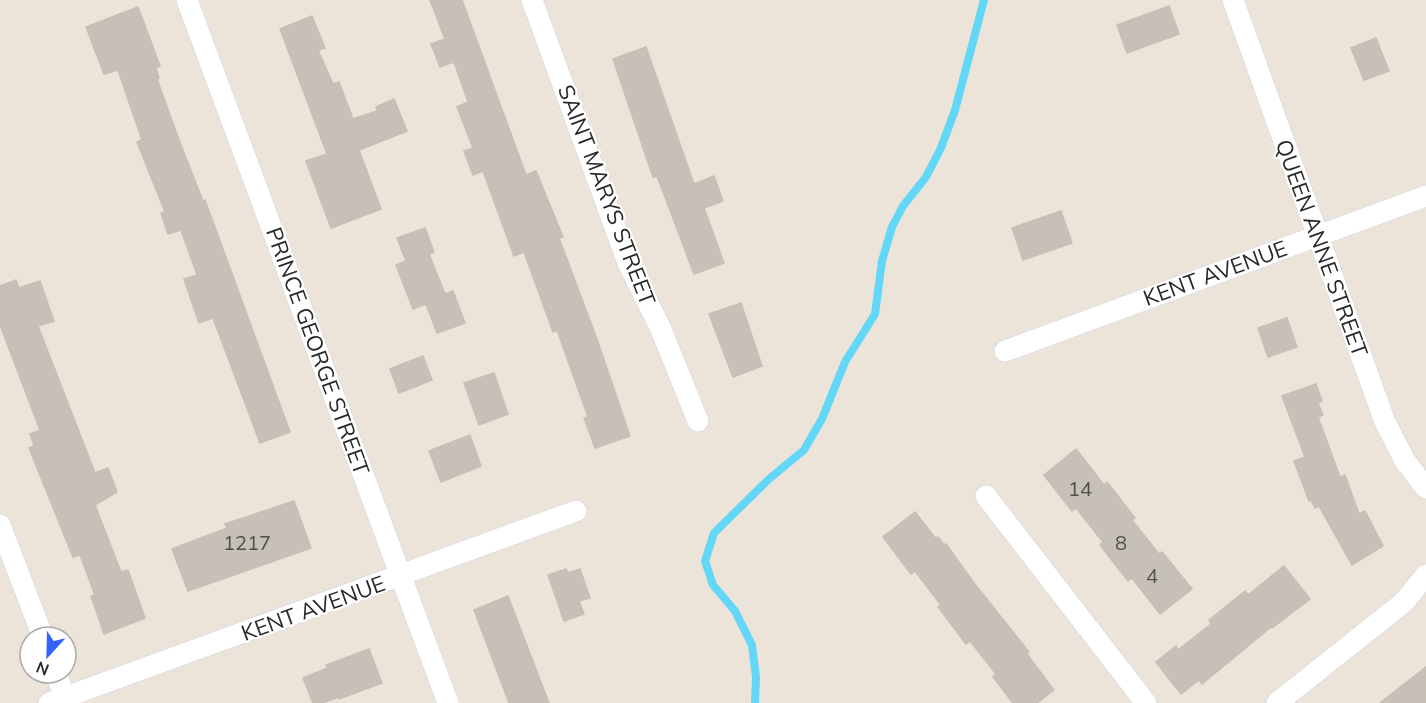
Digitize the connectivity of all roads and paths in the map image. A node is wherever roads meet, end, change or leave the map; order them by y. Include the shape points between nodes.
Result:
1 (187, 0) edge
2 (532, 0) edge
3 (1233, 0) edge
4 (1426, 196) edge
5 (1316, 236) junction
6 (1005, 351) dead end
7 (698, 421) dead end
8 (1426, 488) edge
9 (986, 496) dead end
10 (576, 511) dead end
11 (0, 525) edge
12 (1426, 575) edge
13 (402, 577) junction
14 (38, 625) edge
15 (58, 685) edge
16 (60, 701) edge
17 (1284, 701) edge
18 (448, 703) edge
19 (1146, 703) edge

1 - 13 street, PRINCE GEORGE STREET
2 - 7 street, SAINT MARYS STREET via 628,263 660,327
3 - 5 street, QUEEN ANNE STREET
4 - 5 street, KENT AVENUE
5 - 6 street, KENT AVENUE
5 - 8 street, QUEEN ANNE STREET via 1385,422
9 - 19 street
10 - 13 street, KENT AVENUE
11 - 14 street
12 - 17 street via 1404,602
13 - 16 street, KENT AVENUE
13 - 18 street, PRINCE GEORGE STREET
15 - 16 street

